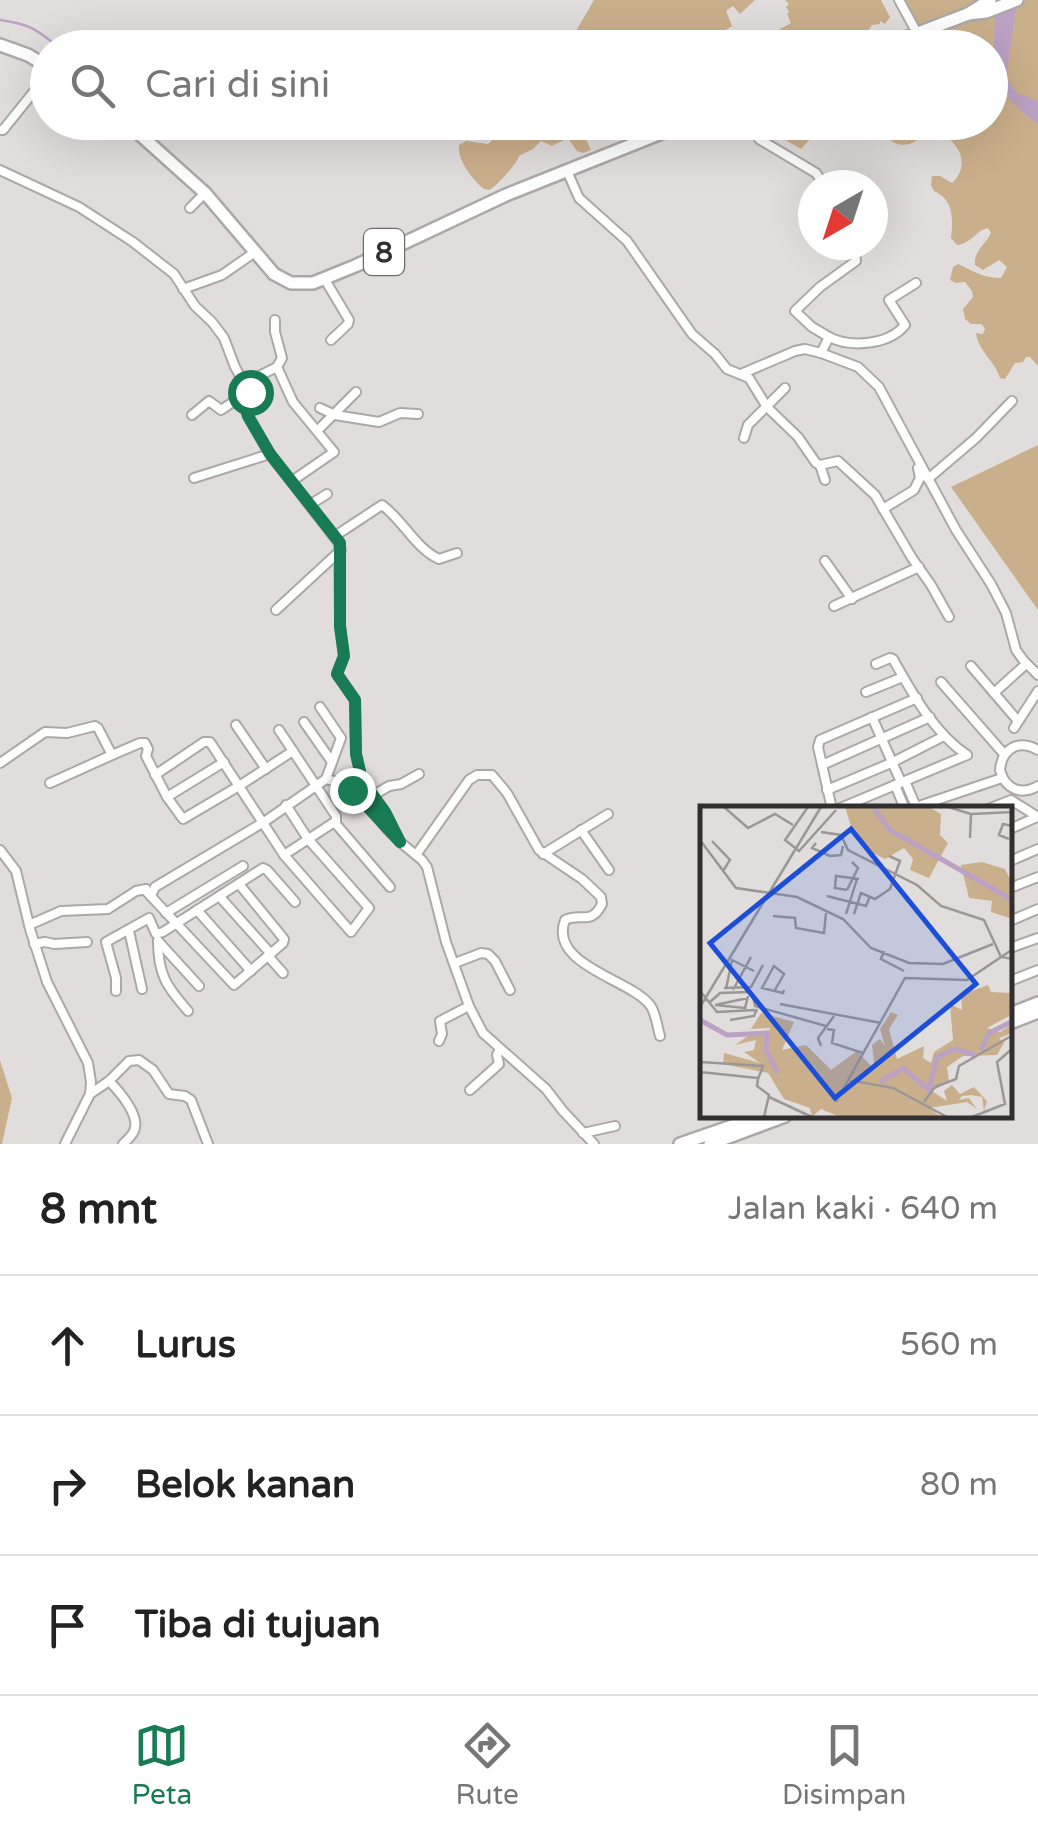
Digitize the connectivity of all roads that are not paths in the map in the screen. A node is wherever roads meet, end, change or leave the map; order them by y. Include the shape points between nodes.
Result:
1 (899, 0) edge
2 (1016, 0) edge
3 (986, 5) edge
4 (914, 30) edge
5 (924, 30) edge
6 (0, 45) edge
7 (30, 59) edge
8 (30, 90) edge
9 (0, 130) edge
10 (146, 140) edge
11 (644, 140) edge
12 (761, 140) edge
13 (0, 170) edge
14 (812, 170) edge
15 (566, 171) junction
16 (205, 193) junction
17 (190, 208) dead end
18 (256, 252) junction
19 (856, 260) edge
20 (324, 278) junction
21 (916, 283) dead end
22 (183, 288) junction
23 (275, 320) dead end
24 (829, 337) junction
25 (331, 340) dead end
26 (852, 344) junction
27 (821, 352) junction
28 (847, 362) junction
29 (277, 367) junction
30 (741, 374) junction
31 (246, 385) junction
32 (785, 388) dead end
33 (356, 392) dead end
34 (1012, 402) dead end
35 (766, 405) junction
36 (320, 408) dead end
37 (192, 414) dead end
38 (418, 414) dead end
39 (334, 415) junction
40 (318, 430) junction
41 (744, 438) dead end
42 (913, 453) junction
43 (270, 454) junction
44 (820, 465) junction
45 (194, 478) dead end
46 (928, 479) junction
47 (825, 480) dead end
48 (292, 481) junction
49 (327, 494) dead end
50 (311, 504) junction
51 (884, 509) junction
52 (334, 536) junction
53 (341, 550) junction
54 (456, 553) dead end
55 (825, 561) dead end
56 (918, 567) junction
57 (852, 599) junction
58 (834, 606) dead end
59 (276, 610) dead end
60 (949, 618) dead end
61 (876, 664) dead end
62 (971, 666) dead end
63 (1034, 670) edge
64 (903, 676) junction
65 (941, 682) dead end
66 (1038, 691) edge
67 (866, 692) dead end
68 (994, 694) junction
69 (918, 698) junction
70 (320, 707) dead end
71 (872, 717) junction
72 (930, 717) junction
73 (304, 722) dead end
74 (236, 725) dead end
75 (278, 730) dead end
76 (944, 736) junction
77 (881, 740) junction
78 (1037, 747) edge
79 (293, 751) junction
80 (1004, 754) junction
81 (112, 755) junction
82 (224, 762) junction
83 (332, 762) junction
84 (0, 763) edge
85 (891, 763) junction
86 (822, 766) junction
87 (266, 769) junction
88 (418, 774) dead end
89 (155, 775) junction
90 (1002, 778) junction
91 (326, 779) junction
92 (50, 783) dead end
93 (901, 783) junction
94 (316, 784) junction
95 (239, 786) junction
96 (1038, 786) edge
97 (827, 790) junction
98 (372, 796) junction
99 (167, 797) junction
100 (286, 805) junction
101 (834, 806) edge
102 (843, 806) edge
103 (911, 806) edge
104 (918, 806) edge
105 (995, 806) edge
106 (608, 814) dead end
107 (1038, 817) edge
108 (336, 821) junction
109 (264, 822) junction
110 (1013, 827) edge
111 (582, 830) junction
112 (308, 839) junction
113 (400, 842) junction
114 (1038, 848) edge
115 (0, 850) edge
116 (543, 854) junction
117 (284, 855) junction
118 (416, 856) junction
119 (1013, 859) edge
120 (243, 866) dead end
121 (609, 870) dead end
122 (1038, 877) edge
123 (238, 884) junction
124 (390, 887) dead end
125 (1013, 887) edge
126 (147, 891) junction
127 (220, 896) junction
128 (295, 902) dead end
129 (197, 910) junction
130 (1038, 910) edge
131 (164, 911) junction
132 (104, 915) dead end
133 (150, 918) junction
134 (1013, 920) edge
135 (176, 924) junction
136 (29, 925) junction
137 (129, 932) junction
138 (157, 938) junction
139 (1038, 938) edge
140 (87, 942) dead end
141 (34, 944) junction
142 (1013, 947) edge
143 (270, 955) junction
144 (454, 962) junction
145 (1038, 970) edge
146 (251, 971) junction
147 (284, 974) dead end
148 (1013, 980) edge
149 (200, 986) dead end
150 (142, 989) dead end
151 (510, 990) dead end
152 (116, 991) dead end
153 (1038, 1002) edge
154 (469, 1006) junction
155 (188, 1010) dead end
156 (1038, 1012) edge
157 (1013, 1013) edge
158 (1013, 1022) edge
159 (660, 1036) dead end
160 (439, 1041) dead end
161 (500, 1049) junction
162 (109, 1081) junction
163 (470, 1090) dead end
164 (90, 1094) junction
165 (751, 1119) edge
166 (777, 1119) edge
167 (615, 1126) dead end
168 (583, 1133) junction
169 (64, 1143) edge
170 (123, 1144) edge
171 (208, 1144) edge
172 (594, 1144) edge
173 (680, 1144) edge
174 (710, 1144) edge

1 - 4 street
2 - 3 highway
3 - 5 highway
6 - 7 highway
8 - 9 street
10 - 16 highway, 8
11 - 15 highway, 8
12 - 14 street
13 - 22 street via 101,220 174,274
15 - 20 highway, 8
15 - 30 street via 582,201 627,241 692,334 726,369
16 - 17 street
16 - 18 highway, 8
18 - 20 highway, 8 via 284,281
18 - 22 street via 222,275
19 - 24 street via 795,311
20 - 25 street via 349,320
21 - 26 street via 889,300 901,331
22 - 31 street via 224,338
23 - 29 street via 282,358
24 - 26 street
24 - 27 street
26 - 28 street
27 - 28 street
27 - 30 street via 796,351
28 - 42 street via 879,387
29 - 31 street
29 - 40 street via 293,402
30 - 35 street
31 - 37 street via 220,410 209,401
31 - 43 street via 252,397 247,413
32 - 35 street
33 - 39 street
34 - 46 street
35 - 41 street
35 - 44 street
36 - 39 street
38 - 39 street via 379,422
39 - 40 street
40 - 48 street via 334,452
42 - 46 street
42 - 51 street via 919,483
43 - 45 street
43 - 48 street
44 - 47 street
44 - 51 street via 840,462
46 - 63 street via 992,584 1016,650
48 - 50 street
49 - 50 street
50 - 52 street
51 - 56 street
52 - 53 street
52 - 54 street via 382,505 432,556
53 - 59 street
53 - 98 street via 344,656 337,674 355,700 358,767
55 - 57 street
56 - 57 street
56 - 60 street
57 - 58 street
61 - 64 street via 892,658
62 - 68 street
63 - 68 street
64 - 67 street
64 - 69 street
65 - 80 street
66 - 68 street via 1016,724
69 - 71 street
69 - 72 street
70 - 83 street via 340,738
71 - 77 street
71 - 86 street via 820,740
72 - 76 street
72 - 77 street
73 - 83 street
74 - 87 street
75 - 79 street
76 - 85 street
76 - 93 street via 967,755
77 - 85 street
77 - 86 street
78 - 80 street via 1019,745
79 - 87 street
79 - 94 street
80 - 90 street
81 - 84 street via 95,726 45,732
81 - 89 street via 143,742
81 - 92 street
82 - 89 street via 207,741
82 - 95 street
82 - 99 street
83 - 91 street
85 - 93 street
85 - 97 street
86 - 97 street
87 - 95 street
88 - 98 street
89 - 99 street
90 - 96 street via 1025,792
90 - 104 street
91 - 94 street
91 - 113 street via 360,797
93 - 102 street
93 - 103 street
94 - 100 street
94 - 108 street
95 - 99 street via 183,819
95 - 109 street
97 - 101 street
98 - 113 street
100 - 109 street
100 - 112 street
105 - 107 street via 1014,800
106 - 111 street
107 - 110 street
108 - 112 street
108 - 124 street
109 - 117 street
109 - 126 street
111 - 116 street
111 - 121 street
112 - 117 street
112 - 117 street via 370,908 351,932
113 - 118 street
114 - 119 street
115 - 136 street via 16,871
116 - 118 street via 489,774 470,780
116 - 159 street via 602,900 594,916 565,920 567,946 650,1006
118 - 144 street via 429,872
120 - 131 street
122 - 125 street
123 - 127 street
123 - 128 street via 264,867
123 - 143 street via 284,936
126 - 131 street
126 - 132 street
126 - 136 street via 108,908 61,911
127 - 129 street
127 - 143 street
129 - 135 street
129 - 146 street
130 - 134 street
131 - 133 street
131 - 135 street
133 - 137 street
133 - 138 street
135 - 138 street
135 - 146 street via 231,983
136 - 141 street
137 - 150 street
137 - 152 street via 106,942
138 - 149 street
138 - 155 street via 162,977
139 - 142 street
140 - 141 street
141 - 164 street via 85,1055
143 - 146 street
143 - 147 street
144 - 151 street via 488,954
144 - 154 street
145 - 148 street
153 - 157 highway
154 - 160 street via 440,1021
154 - 161 street
156 - 158 highway
161 - 163 street via 499,1064
161 - 168 street
162 - 164 street
162 - 170 street via 135,1123
162 - 171 street via 129,1061 143,1062 170,1094 191,1100
164 - 169 street
165 - 173 highway
166 - 174 highway
167 - 168 street
168 - 172 street

